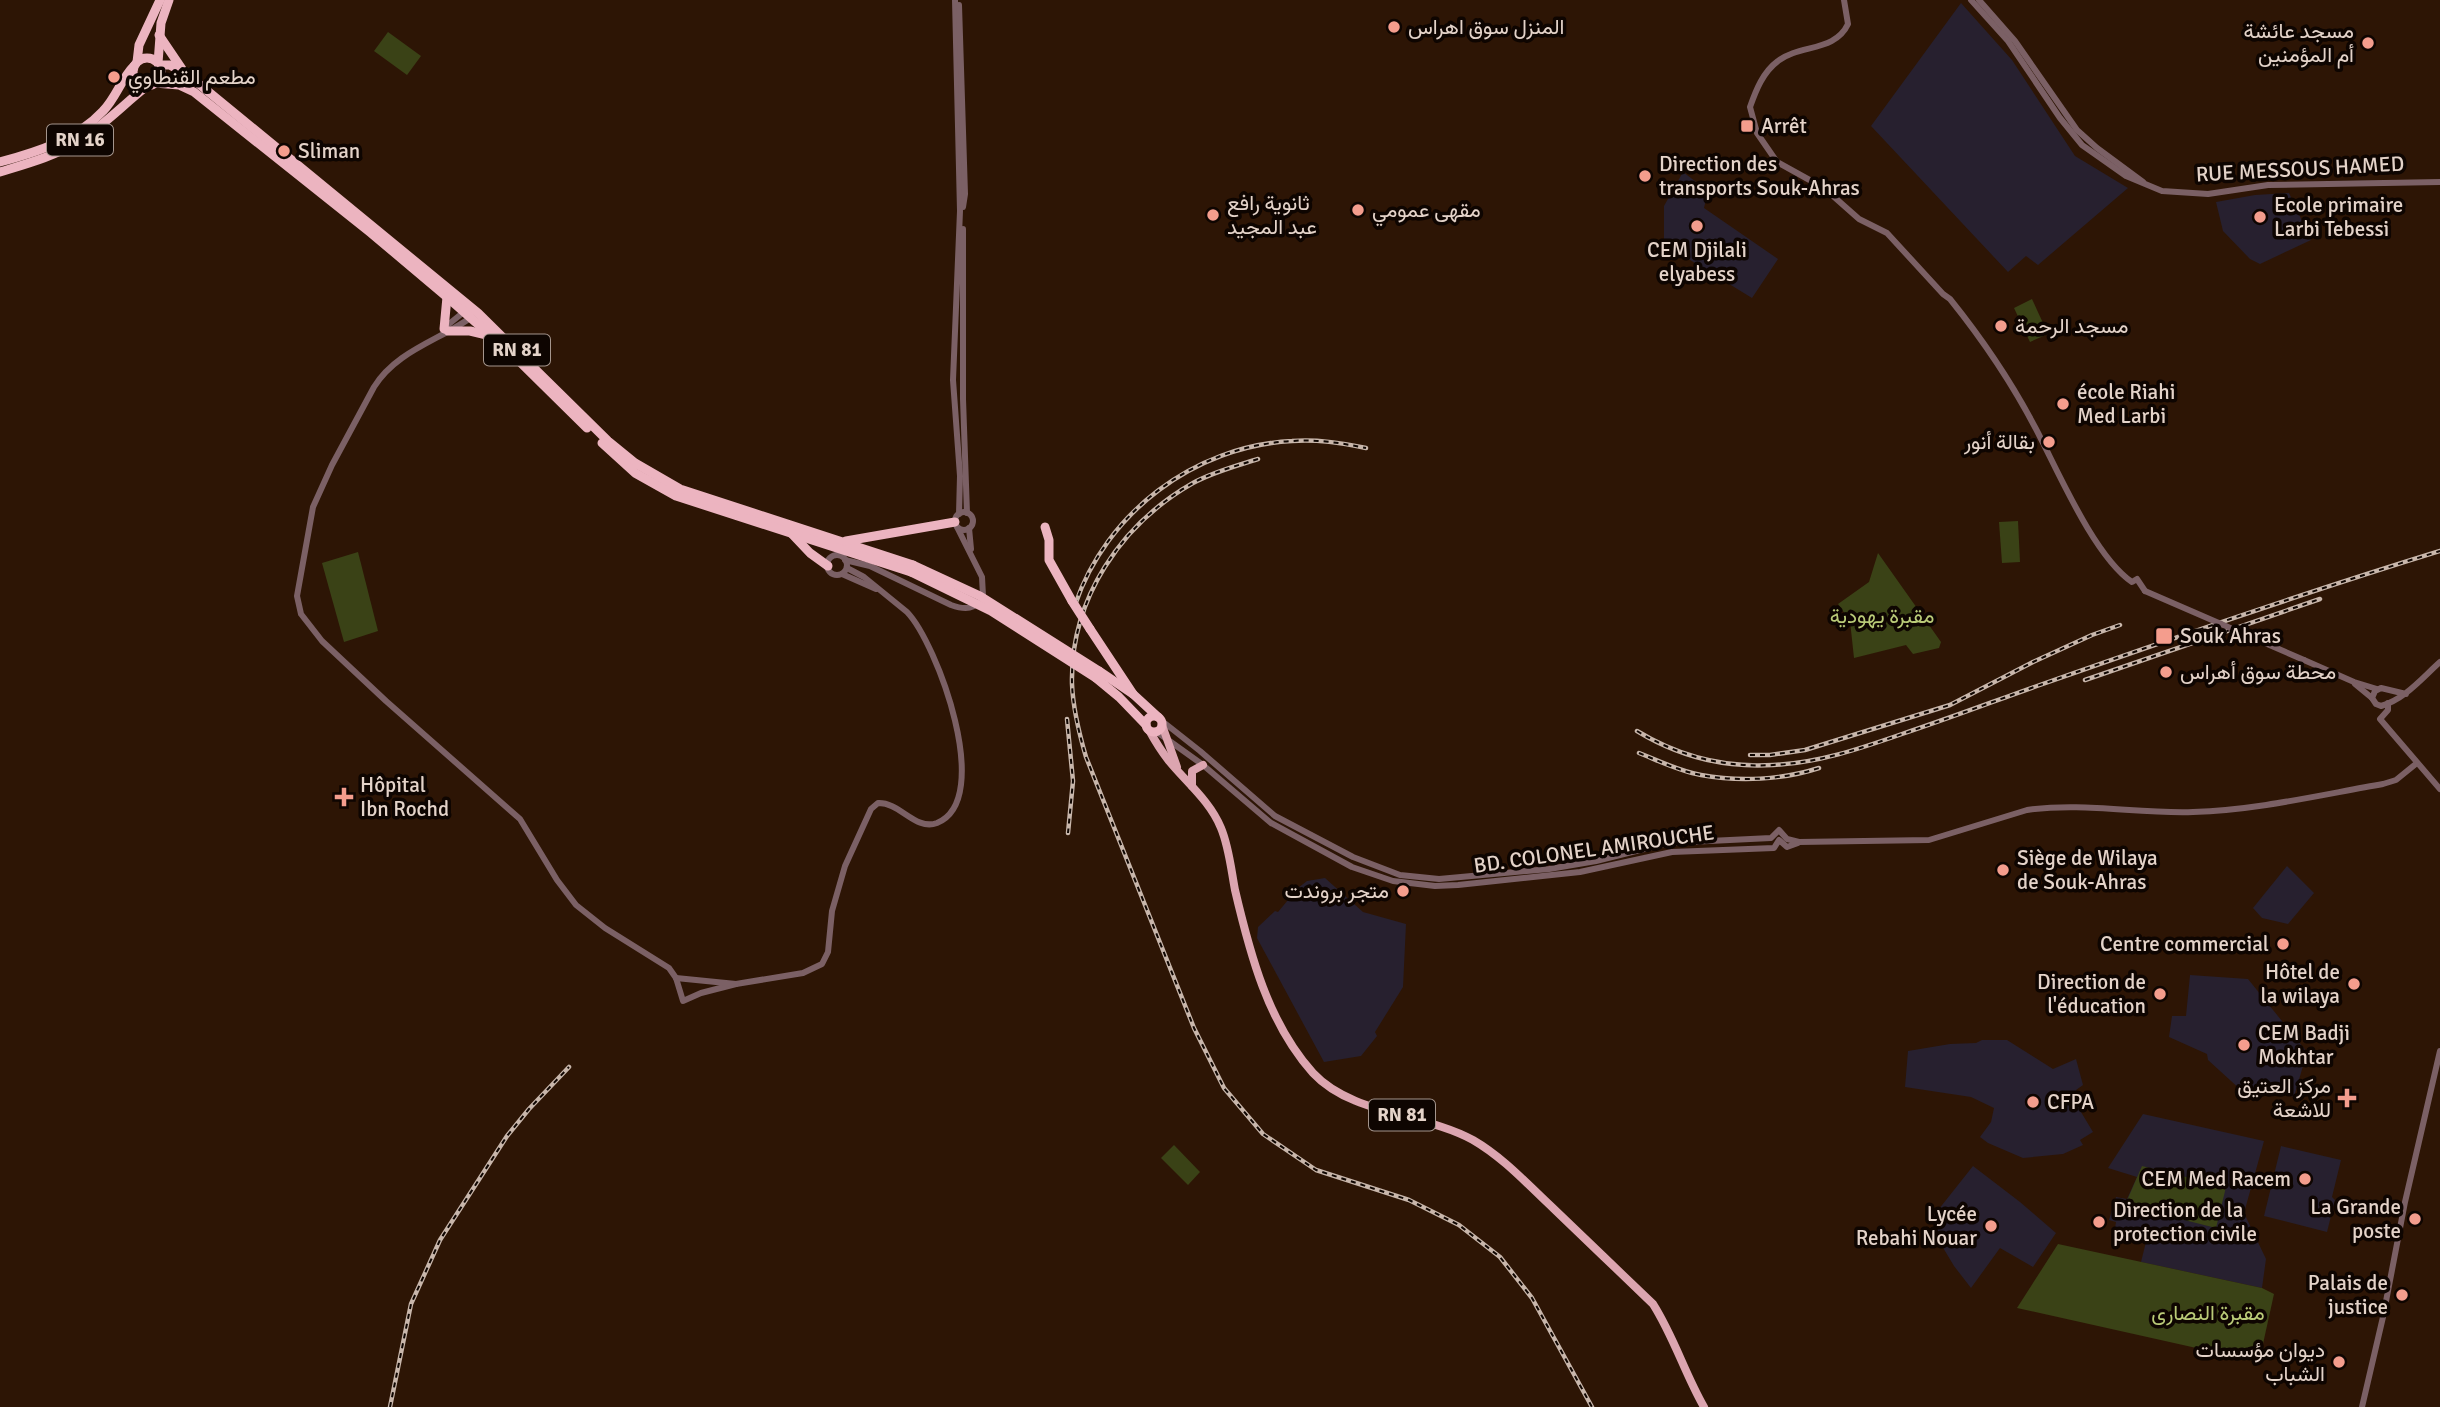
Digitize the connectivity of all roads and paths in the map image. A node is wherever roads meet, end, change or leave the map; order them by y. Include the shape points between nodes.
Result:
1 (160, 0) edge
2 (169, 0) edge
3 (957, 0) edge
4 (1844, 0) edge
5 (1971, 0) edge
6 (1979, 0) edge
7 (159, 35) junction
8 (136, 64) junction
9 (158, 64) junction
10 (188, 75) junction
11 (151, 84) junction
12 (2042, 85) junction
13 (0, 162) edge
14 (0, 172) edge
15 (2440, 182) edge
16 (447, 297) junction
17 (471, 312) junction
18 (443, 332) junction
19 (494, 337) junction
20 (967, 513) junction
21 (957, 521) junction
22 (1045, 527) dead end
23 (969, 528) junction
24 (791, 533) junction
25 (845, 541) junction
26 (857, 553) junction
27 (972, 554) junction
28 (845, 565) junction
29 (828, 566) junction
30 (912, 569) junction
31 (879, 570) junction
32 (873, 585) junction
33 (881, 591) junction
34 (2440, 662) edge
35 (1098, 675) junction
36 (2354, 682) junction
37 (2377, 689) junction
38 (2388, 691) junction
39 (1133, 694) junction
40 (2406, 694) junction
41 (2372, 698) junction
42 (2388, 702) junction
43 (1155, 725) junction
44 (1166, 738) junction
45 (2417, 763) junction
46 (1203, 765) junction
47 (1179, 773) junction
48 (1192, 786) junction
49 (2440, 789) edge
50 (1799, 842) junction
51 (676, 978) junction
52 (736, 984) junction
53 (2440, 1051) edge
54 (1704, 1407) edge
55 (2362, 1407) edge

1 - 8 highway, RN 16 via 139,46
2 - 7 highway
3 - 20 street via 965,194 962,399
3 - 21 street via 960,211 953,380 960,476
4 - 36 street, bridge via 1848,24 1839,38 1786,56 1767,72 1750,107 1757,133 1777,162 1824,188 1859,219 1887,233 1950,299 2004,372 2074,503 2124,577 2132,582 2137,579 2145,591
5 - 12 street
6 - 12 street via 2015,41
7 - 9 highway
7 - 10 highway
8 - 9 highway via 148,58
8 - 11 highway via 136,80
8 - 13 highway, RN 16 via 93,121 61,141
9 - 10 highway, RN 81
9 - 11 highway via 160,74
10 - 17 highway, RN 81
11 - 14 highway, RN 16 via 78,142
11 - 16 highway, RN 81 via 179,85 194,92
12 - 15 street, RUE MESSOUS HAMED via 2097,148 2162,191 2208,194 2268,185
16 - 17 highway, RN 81
16 - 18 highway
17 - 18 street
17 - 19 highway, RN 81
17 - 25 highway, RN 81 via 608,441 649,472 680,489
18 - 19 highway via 470,331
18 - 51 street via 404,356 379,379 332,465 313,507 299,584 301,614 322,641 393,708 520,819 576,905
19 - 24 highway, RN 81 via 641,477 676,496
20 - 21 street
20 - 23 street via 972,519
21 - 23 street via 961,530
21 - 25 highway
21 - 27 street
22 - 39 highway, bridge via 1049,560
23 - 27 street
24 - 26 highway, RN 81
24 - 29 highway
25 - 30 highway, RN 81
26 - 28 highway
26 - 30 highway, RN 81
27 - 31 street via 984,589 980,601 968,608 951,606
28 - 29 street via 833,574
28 - 29 street via 835,556
28 - 31 street
28 - 32 street
28 - 33 street
30 - 35 highway, RN 81, bridge via 980,596
31 - 32 street
32 - 33 street
33 - 52 street via 913,618 943,678 961,759 960,798 945,818 933,824 920,823 888,803 874,805 845,866 825,960 803,973
34 - 40 street
35 - 39 highway, RN 81
35 - 43 highway, RN 81
36 - 37 street
36 - 41 street
37 - 38 street
37 - 41 street
38 - 40 street
38 - 42 street
39 - 43 highway, RN 81
40 - 42 street
41 - 42 street via 2377,705
42 - 45 street via 2380,719
43 - 44 main road
43 - 47 main road
43 - 50 street, BD. COLONEL AMIROUCHE via 1200,751 1275,816 1353,857 1400,875 1439,879 1549,869 1668,843 1771,838 1779,830 1787,839
44 - 46 street, BD. COLONEL AMIROUCHE
44 - 47 main road
45 - 49 street
45 - 50 street via 2396,780 2246,807 2193,812 2042,808 1929,840
46 - 48 main road via 1192,771
46 - 50 street, BD. COLONEL AMIROUCHE via 1270,823 1295,838 1374,876 1407,884 1435,886 1566,874 1672,852 1774,848 1779,840 1787,847
47 - 48 main road, RN 81
48 - 54 main road, RN 81 via 1220,827 1250,951 1288,1038 1305,1063 1337,1093 1449,1129 1506,1163 1653,1304
51 - 52 street
51 - 52 street via 683,1000
53 - 55 street

